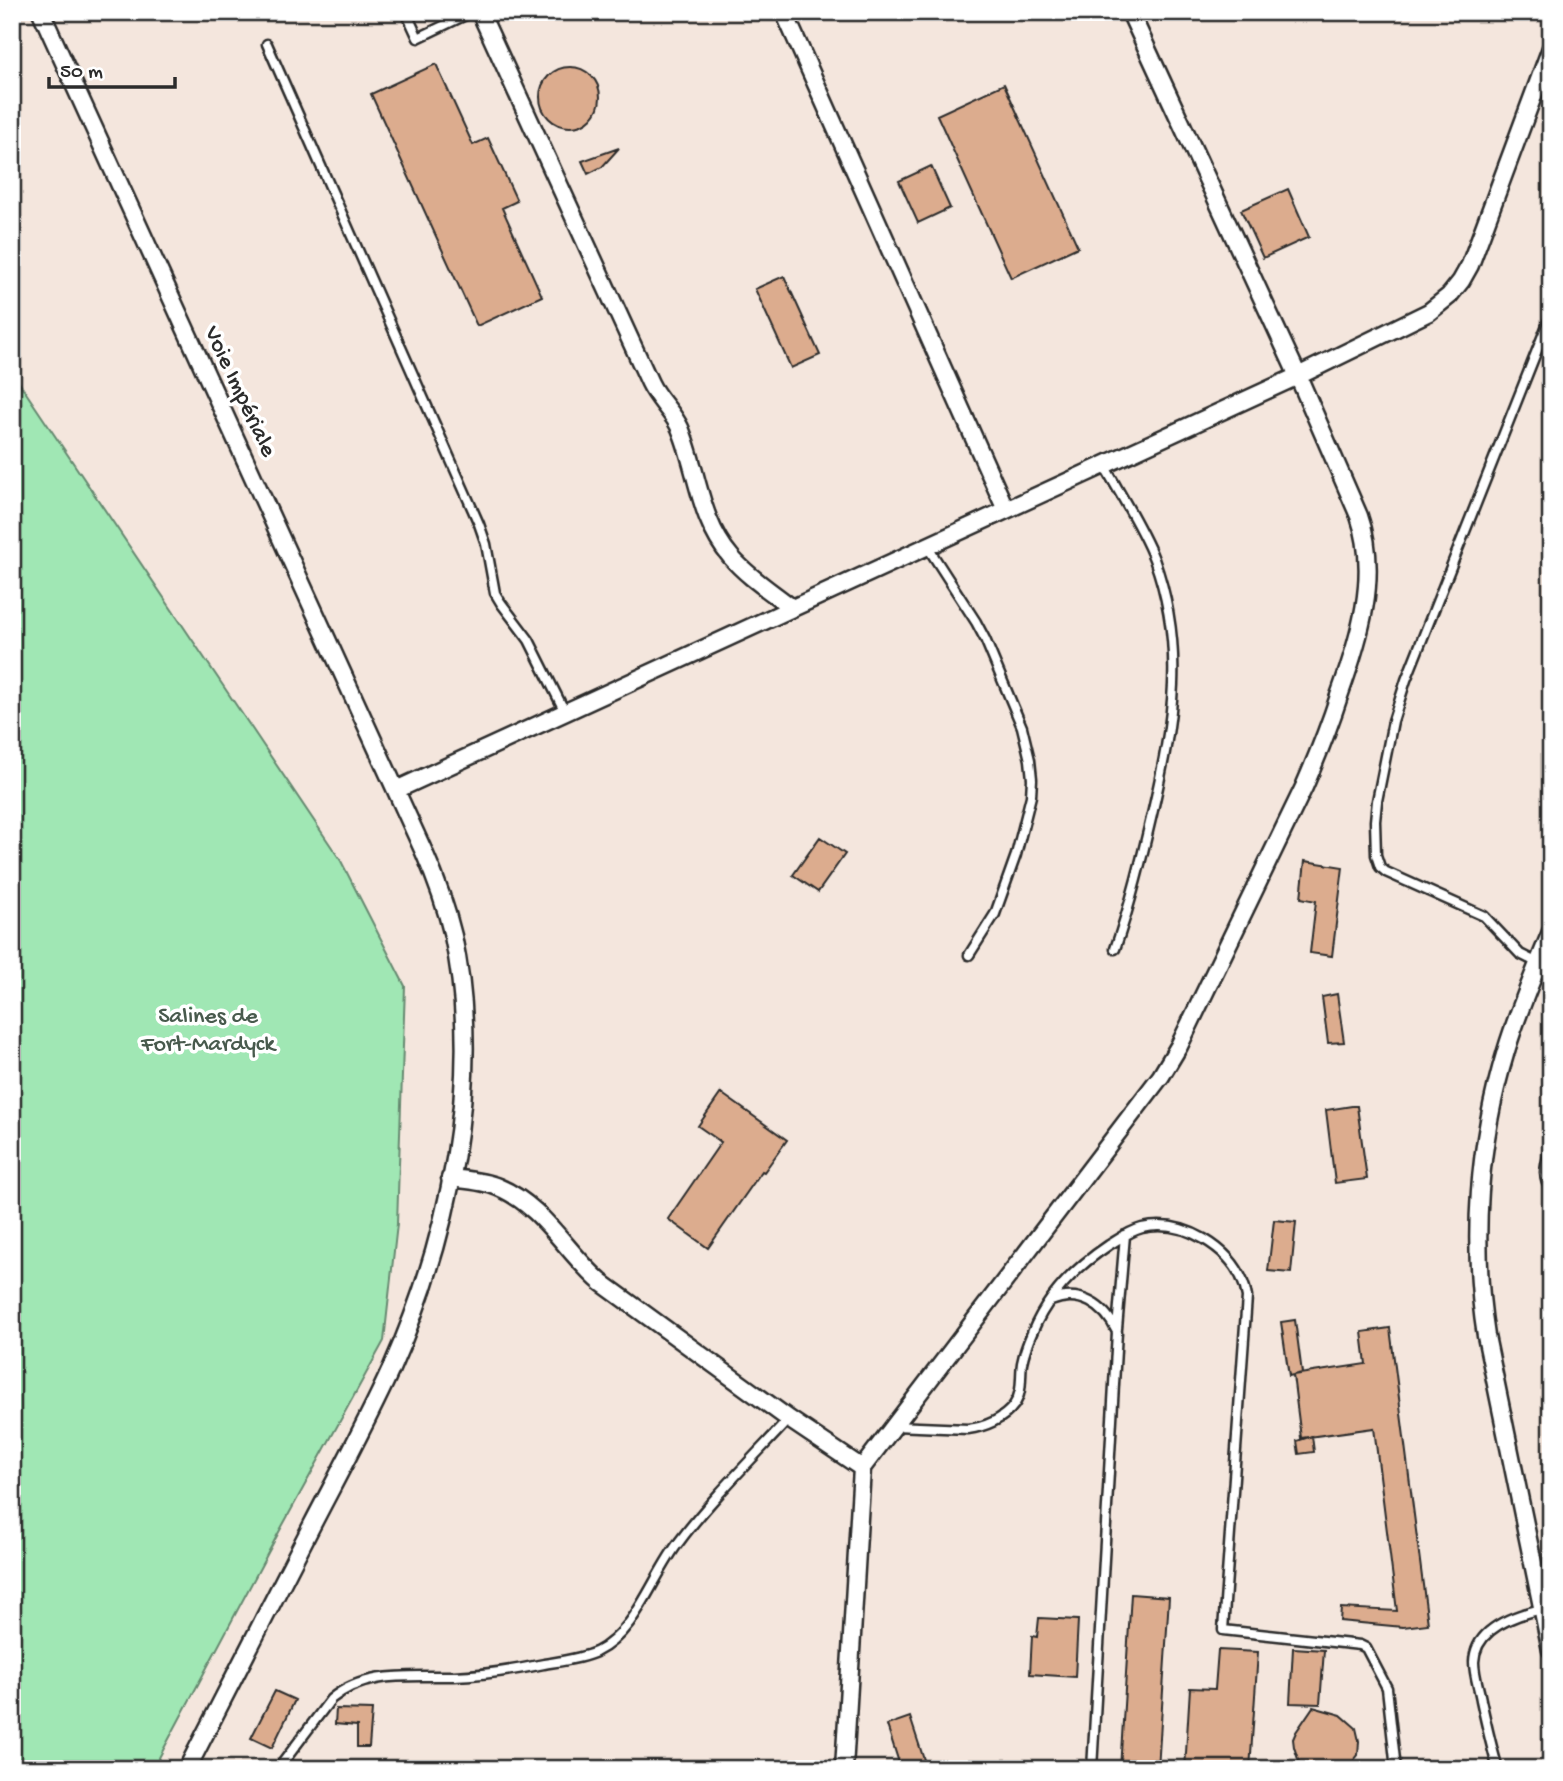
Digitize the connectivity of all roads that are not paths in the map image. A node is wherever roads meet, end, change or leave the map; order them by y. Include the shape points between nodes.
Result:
1 (41, 12) edge
2 (405, 12) edge
3 (472, 12) edge
4 (480, 12) edge
5 (1130, 12) edge
6 (787, 13) edge
7 (267, 44) dead end
8 (1551, 48) edge
9 (1551, 315) edge
10 (1298, 376) junction
11 (1104, 465) junction
12 (1006, 510) junction
13 (927, 546) junction
14 (792, 608) junction
15 (565, 712) junction
16 (396, 790) junction
17 (1551, 932) edge
18 (1115, 949) dead end
19 (969, 955) dead end
20 (1538, 963) junction
21 (1551, 1146) edge
22 (450, 1178) junction
23 (1551, 1190) edge
24 (1125, 1236) junction
25 (1048, 1302) junction
26 (1117, 1332) junction
27 (789, 1419) junction
28 (894, 1426) junction
29 (862, 1468) junction
30 (1542, 1609) junction
31 (1551, 1650) edge
32 (187, 1769) edge
33 (278, 1769) edge
34 (844, 1769) edge
35 (1092, 1769) edge
36 (1396, 1769) edge
37 (1498, 1769) edge

1 - 16 street, Voie Impériale
2 - 3 lane via 418,38
4 - 14 street via 650,383 679,426 713,530 735,562
5 - 10 street
6 - 12 street
7 - 15 lane via 479,524 495,593 533,646
8 - 10 street via 1473,256 1455,289 1422,317
9 - 20 lane via 1406,680 1387,744 1375,821 1380,867 1485,916 1520,954
10 - 11 street
10 - 28 street via 1359,516 1367,559 1359,635 1321,747 1174,1056
11 - 12 street
11 - 18 lane via 1157,570 1171,632 1174,678 1159,782 1134,892
12 - 13 street
13 - 14 street
13 - 19 lane via 985,639 1022,727 1031,769 1029,807 1016,856 995,914
14 - 15 street
15 - 16 street
16 - 22 street, Voie Impériale via 439,889 460,973 465,1062
17 - 20 street
20 - 30 street via 1506,1052 1488,1122 1479,1247 1486,1336
21 - 23 lane via 1544,1177
22 - 27 street via 489,1184 520,1200 602,1283
22 - 32 street, Voie Impériale via 432,1255 388,1375
24 - 25 lane via 1084,1263
24 - 26 lane
24 - 36 lane via 1140,1228 1161,1226 1198,1235 1230,1261 1246,1289 1223,1630 1366,1648 1387,1688
25 - 26 lane via 1064,1297 1088,1300
25 - 28 lane via 1028,1342 1018,1398 1010,1410 977,1428
26 - 35 lane
27 - 29 street
27 - 33 lane via 685,1534 635,1613 607,1645 589,1655 516,1670 391,1677 355,1684 331,1699
28 - 29 street
29 - 34 street
30 - 31 street
30 - 37 lane via 1502,1622 1484,1638 1476,1653 1475,1671

